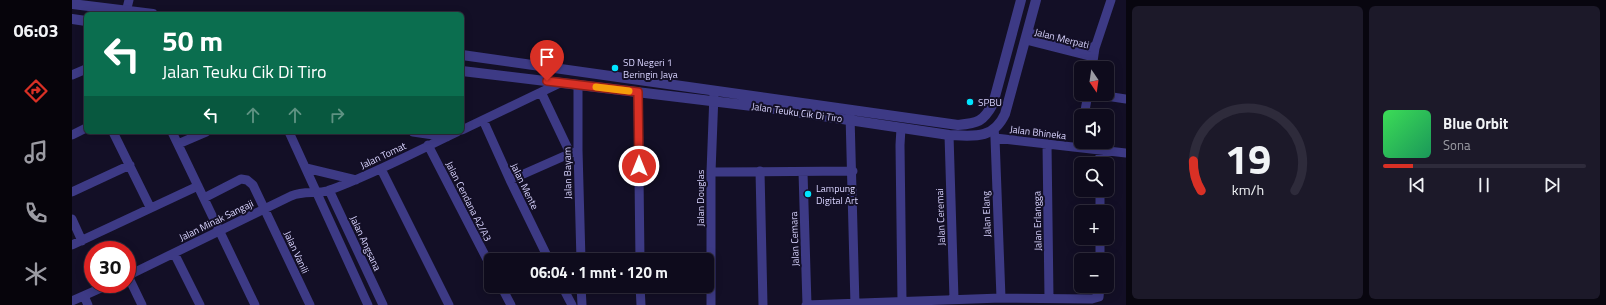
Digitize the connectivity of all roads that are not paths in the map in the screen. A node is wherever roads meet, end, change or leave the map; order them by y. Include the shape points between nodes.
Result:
1 (129, 0) edge
2 (1020, 0) edge
3 (1036, 0) edge
4 (1111, 0) edge
5 (72, 4) edge
6 (126, 12) joint
7 (72, 19) edge
8 (84, 21) edge
9 (1027, 36) junction
10 (1094, 52) junction
11 (464, 55) edge
12 (1093, 61) edge
13 (536, 65) junction
14 (84, 70) edge
15 (464, 71) edge
16 (72, 75) edge
17 (534, 79) junction
18 (560, 83) junction
19 (578, 85) junction
20 (714, 90) junction
21 (542, 92) junction
22 (638, 92) junction
23 (1114, 97) edge
24 (1126, 99) edge
25 (713, 101) junction
26 (850, 109) junction
27 (483, 120) junction
28 (850, 120) junction
29 (901, 128) junction
30 (84, 129) edge
31 (464, 129) edge
32 (114, 134) edge
33 (173, 134) edge
34 (201, 134) edge
35 (290, 134) edge
36 (427, 134) edge
37 (453, 134) edge
38 (994, 134) junction
39 (72, 135) edge
40 (949, 135) junction
41 (447, 137) junction
42 (178, 144) junction
43 (1047, 144) junction
44 (428, 145) junction
45 (574, 151) junction
46 (1100, 151) junction
47 (1126, 153) edge
48 (1100, 157) edge
49 (130, 165) junction
50 (306, 168) junction
51 (381, 169) junction
52 (711, 172) junction
53 (760, 172) junction
54 (802, 172) junction
55 (853, 172) junction
56 (356, 180) junction
57 (510, 180) junction
58 (198, 186) junction
59 (329, 190) junction
60 (72, 192) edge
61 (317, 193) junction
62 (204, 198) junction
63 (150, 208) junction
64 (264, 209) junction
65 (72, 219) edge
66 (220, 231) junction
67 (82, 241) junction
68 (72, 245) edge
69 (174, 253) junction
70 (484, 253) edge
71 (546, 253) edge
72 (581, 253) edge
73 (640, 253) edge
74 (136, 272) edge
75 (90, 293) edge
76 (136, 293) edge
77 (505, 293) edge
78 (566, 293) edge
79 (582, 293) edge
80 (640, 293) edge
81 (1099, 293) edge
82 (84, 296) junction
83 (1001, 298) junction
84 (1049, 298) junction
85 (954, 299) junction
86 (72, 301) edge
87 (902, 301) junction
88 (1023, 302) edge
89 (1066, 302) edge
90 (855, 304) edge
91 (88, 305) edge
92 (142, 305) edge
93 (200, 305) edge
94 (255, 305) edge
95 (310, 305) edge
96 (368, 305) edge
97 (383, 305) edge
98 (449, 305) edge
99 (511, 305) edge
100 (572, 305) edge
101 (582, 305) edge
102 (641, 305) edge
103 (711, 305) edge
104 (763, 305) edge
105 (807, 305) edge

1 - 6 street
2 - 26 street, Jalan Teuku Cik Di Tiro via 994,104 986,116 972,124 958,125
3 - 9 street
4 - 10 street
5 - 6 street
7 - 8 street
9 - 10 street, Jalan Merpati
9 - 38 street via 1005,114
10 - 12 street
11 - 13 street, Jalan Teuku Cik Di Tiro
13 - 17 street
13 - 20 street, Jalan Teuku Cik Di Tiro
14 - 16 street
15 - 17 street, Jalan Teuku Cik Di Tiro
17 - 18 street, Jalan Teuku Cik Di Tiro
18 - 19 street, Jalan Teuku Cik Di Tiro
18 - 21 street
19 - 22 street, Jalan Teuku Cik Di Tiro
19 - 45 street, Jalan Bayam
20 - 25 street, Jalan Douglas
20 - 26 street, Jalan Teuku Cik Di Tiro
21 - 27 street
21 - 45 street
22 - 25 street, Jalan Teuku Cik Di Tiro
22 - 73 street
23 - 24 street
25 - 28 street, Jalan Teuku Cik Di Tiro
25 - 52 street, Jalan Douglas
26 - 28 street
27 - 31 street
27 - 57 street, Jalan Mente
28 - 29 street, Jalan Teuku Cik Di Tiro
28 - 55 street
29 - 40 street, Jalan Teuku Cik Di Tiro
29 - 87 street
30 - 39 street
32 - 49 street
33 - 42 street
34 - 42 street
35 - 50 street
36 - 41 street
37 - 41 street, Jalan Tomat
38 - 40 street, Jalan Teuku Cik Di Tiro
38 - 43 street, Jalan Bhineka
38 - 83 street, Jalan Elang
40 - 85 street, Jalan Ceremai
41 - 44 street, Jalan Tomat
42 - 58 street
43 - 46 street, Jalan Bhineka
43 - 84 street, Jalan Erlangga
44 - 51 street, Jalan Tomat
44 - 70 street, Jalan Cendana A2/A3
45 - 57 street
45 - 72 street, Jalan Bayam
46 - 47 street, Jalan Bhineka
46 - 48 street
49 - 60 street
49 - 63 street
50 - 56 street
50 - 61 street
51 - 56 street, Jalan Tomat
51 - 98 street
52 - 53 street
52 - 103 street, Jalan Douglas
53 - 54 street
53 - 104 street
54 - 55 street
54 - 105 street, Jalan Cemara
55 - 90 street
56 - 59 street, Jalan Tomat
57 - 71 street, Jalan Mente
58 - 62 street
58 - 63 street
59 - 61 street, Jalan Tomat
59 - 97 street, Jalan Angsana
61 - 64 street, Jalan Minak Sangaji via 297,194
61 - 96 street
62 - 64 street, Jalan Vanili via 241,179 247,180
62 - 66 street
63 - 67 street
64 - 66 street, Jalan Minak Sangaji
64 - 95 street, Jalan Vanili
65 - 67 street
66 - 69 street, Jalan Minak Sangaji
66 - 94 street
67 - 68 street
69 - 74 street, Jalan Minak Sangaji
69 - 93 street
75 - 82 street
76 - 92 street
77 - 99 street
78 - 100 street
79 - 101 street
80 - 102 street
81 - 89 street via 1099,297 1092,299
82 - 86 street
82 - 91 street
83 - 85 street
83 - 88 street
84 - 88 street
84 - 89 street
85 - 87 street
87 - 90 street
90 - 105 street

